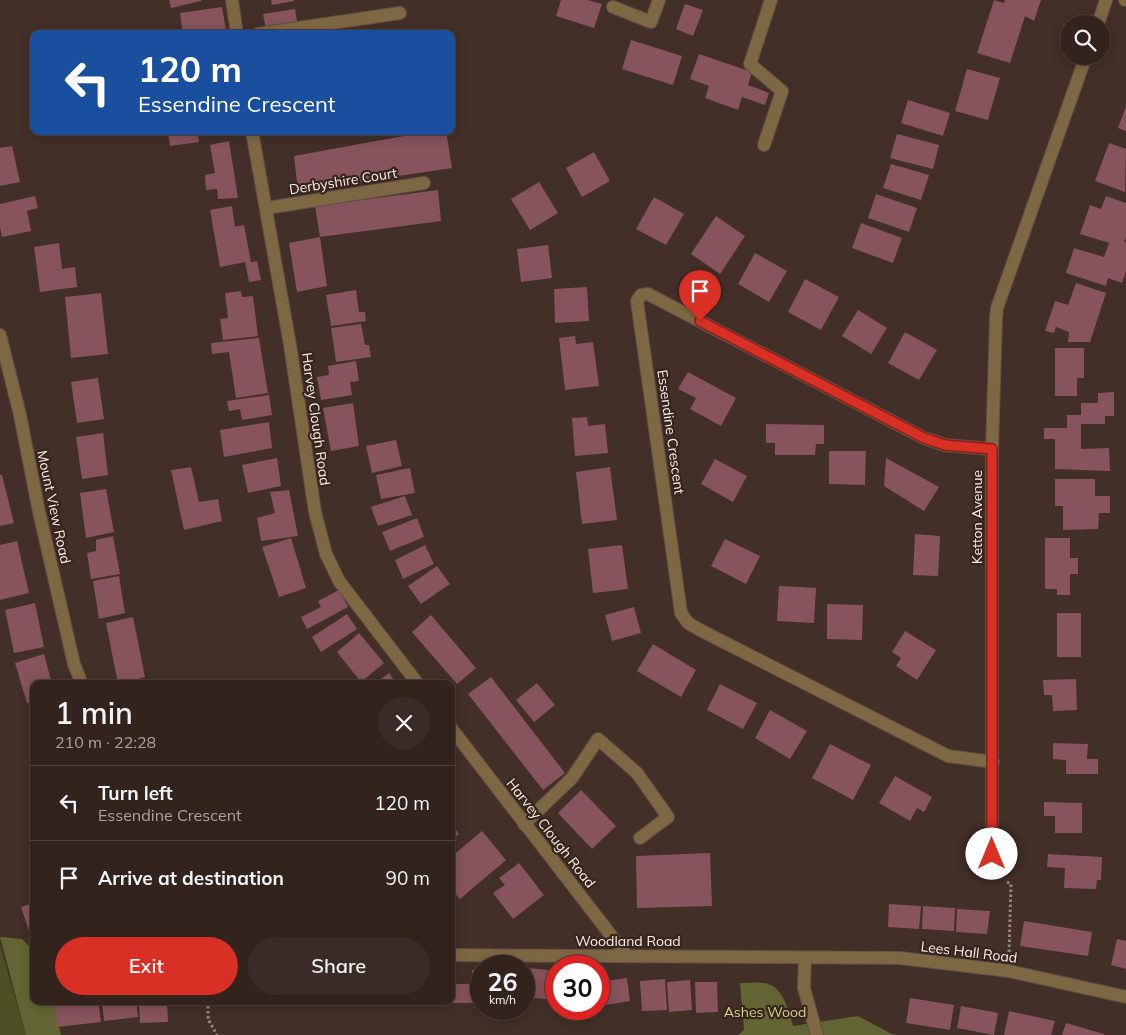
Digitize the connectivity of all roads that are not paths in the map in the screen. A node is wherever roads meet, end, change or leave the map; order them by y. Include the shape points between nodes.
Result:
1 (232, 0) edge
2 (659, 0) edge
3 (771, 0) edge
4 (1106, 0) edge
5 (613, 8) dead end
6 (400, 13) dead end
7 (1101, 15) edge
8 (236, 30) edge
9 (285, 30) edge
10 (1083, 65) edge
11 (253, 135) edge
12 (764, 145) dead end
13 (424, 183) dead end
14 (267, 208) junction
15 (0, 335) edge
16 (992, 449) junction
17 (80, 680) edge
18 (415, 680) edge
19 (455, 733) edge
20 (993, 762) junction
21 (524, 824) junction
22 (640, 838) dead end
23 (992, 872) road end
24 (455, 955) edge
25 (627, 956) junction
26 (805, 958) junction
27 (1126, 997) edge
28 (815, 1029) edge

1 - 8 street
2 - 5 street via 651,22
3 - 12 street via 750,64 782,92
4 - 7 street
6 - 9 street
10 - 16 street, Ketton Avenue via 997,308
11 - 14 street, Harvey Clough Road
13 - 14 street, Derbyshire Court
14 - 18 street, Harvey Clough Road via 315,512 326,554 339,580
15 - 17 street, Mount View Road via 74,664
16 - 20 street, Ketton Avenue
16 - 20 street, Essendine Crescent via 945,445 924,438 648,294 641,295 637,301 681,613 688,623 948,756
19 - 21 street, Harvey Clough Road
20 - 23 street, Ketton Avenue
21 - 22 street via 572,778 598,739 637,773 668,817
21 - 25 street, Harvey Clough Road
24 - 25 street, Woodland Road
25 - 26 street, Woodland Road
26 - 27 street, Lees Hall Road via 900,958 1009,971
26 - 28 street via 804,988

